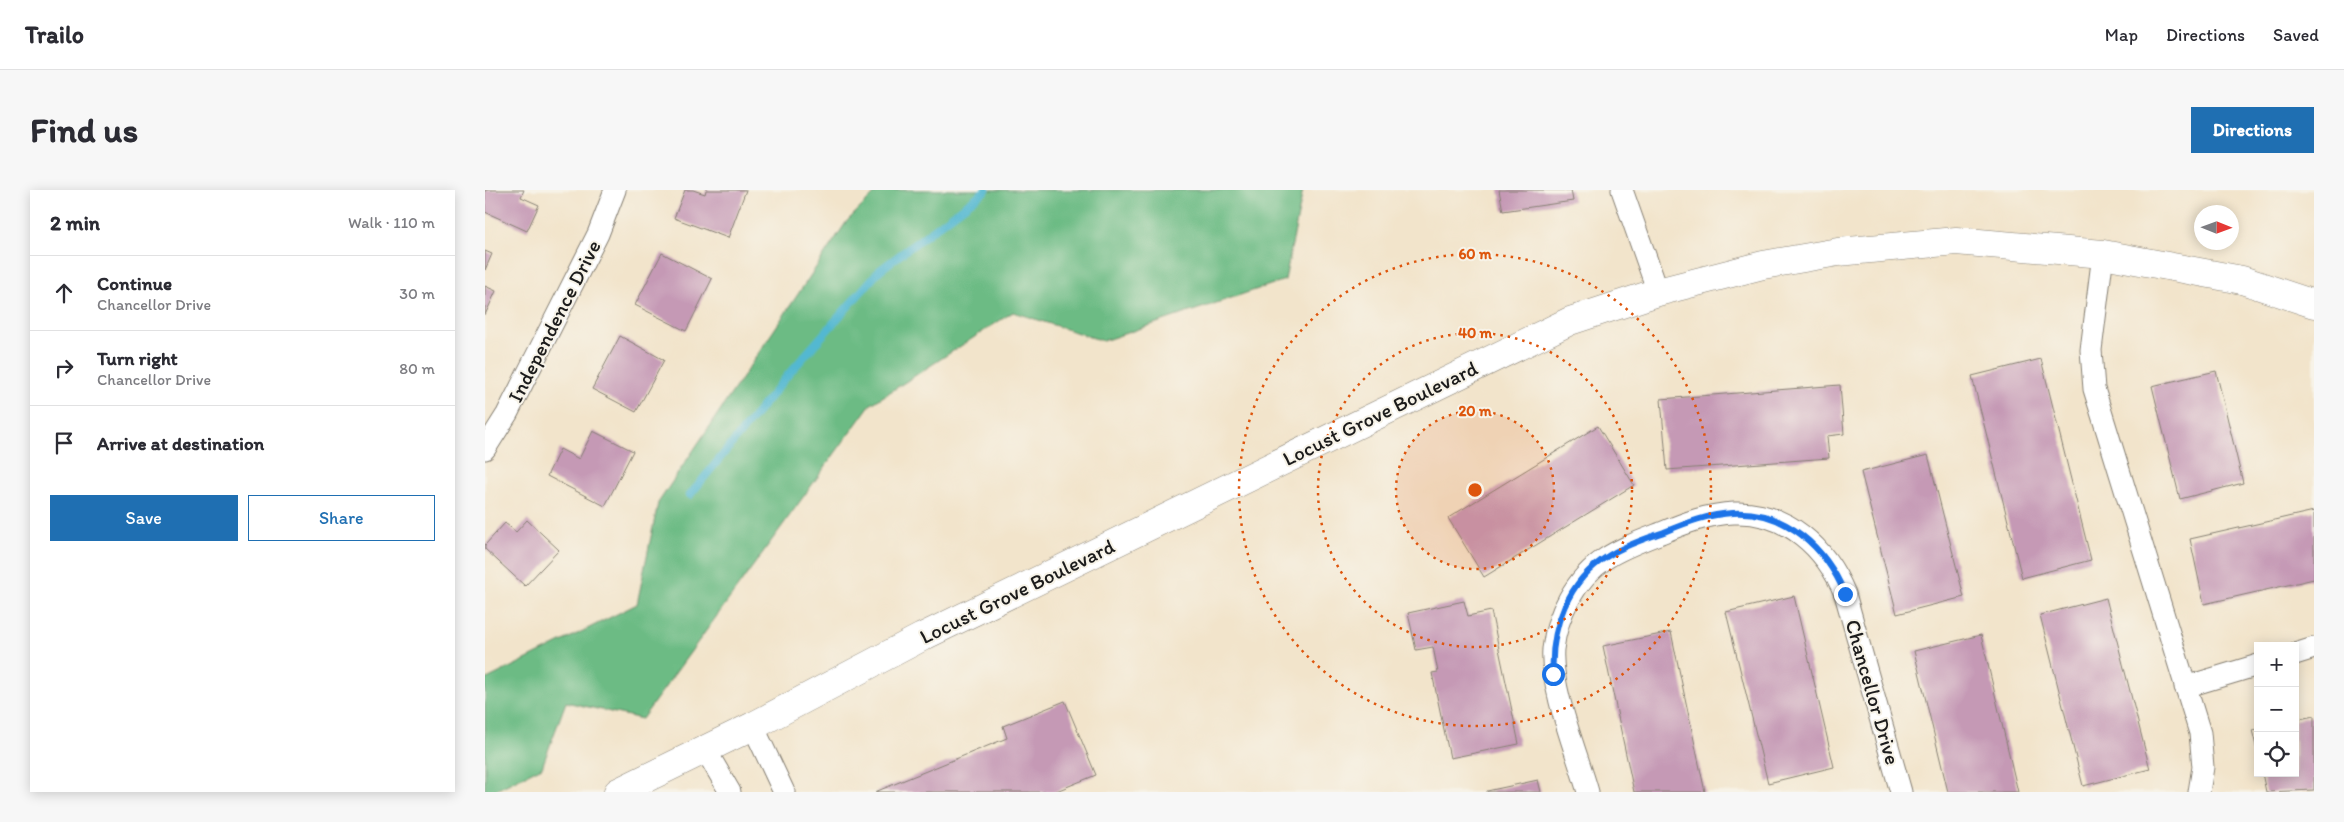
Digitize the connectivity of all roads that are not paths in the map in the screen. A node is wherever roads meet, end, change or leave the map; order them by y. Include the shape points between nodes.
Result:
1 (615, 190) edge
2 (1622, 190) edge
3 (2103, 254) junction
4 (1658, 292) junction
5 (2314, 304) edge
6 (485, 449) edge
7 (2314, 648) edge
8 (2299, 653) edge
9 (2254, 666) edge
10 (2185, 687) junction
11 (753, 726) junction
12 (705, 749) junction
13 (618, 792) edge
14 (729, 792) edge
15 (785, 792) edge
16 (1588, 792) edge
17 (1901, 792) edge
18 (2199, 792) edge

1 - 6 street, Independence Drive via 598,234 507,414
2 - 4 street
3 - 4 street, Locust Grove Boulevard via 1956,241 1838,252 1763,265
3 - 5 street, Locust Grove Boulevard via 2241,280
3 - 10 street via 2091,350 2094,390
4 - 11 street, Locust Grove Boulevard via 1570,321 922,637
7 - 8 street
9 - 10 street
10 - 18 street via 2200,733 2202,782
11 - 12 street, Locust Grove Boulevard
11 - 15 street
12 - 13 street, Locust Grove Boulevard
12 - 14 street
16 - 17 street, Chancellor Drive via 1553,674 1553,649 1562,611 1581,578 1611,554 1688,522 1735,512 1773,519 1797,531 1820,550 1832,567 1845,594

